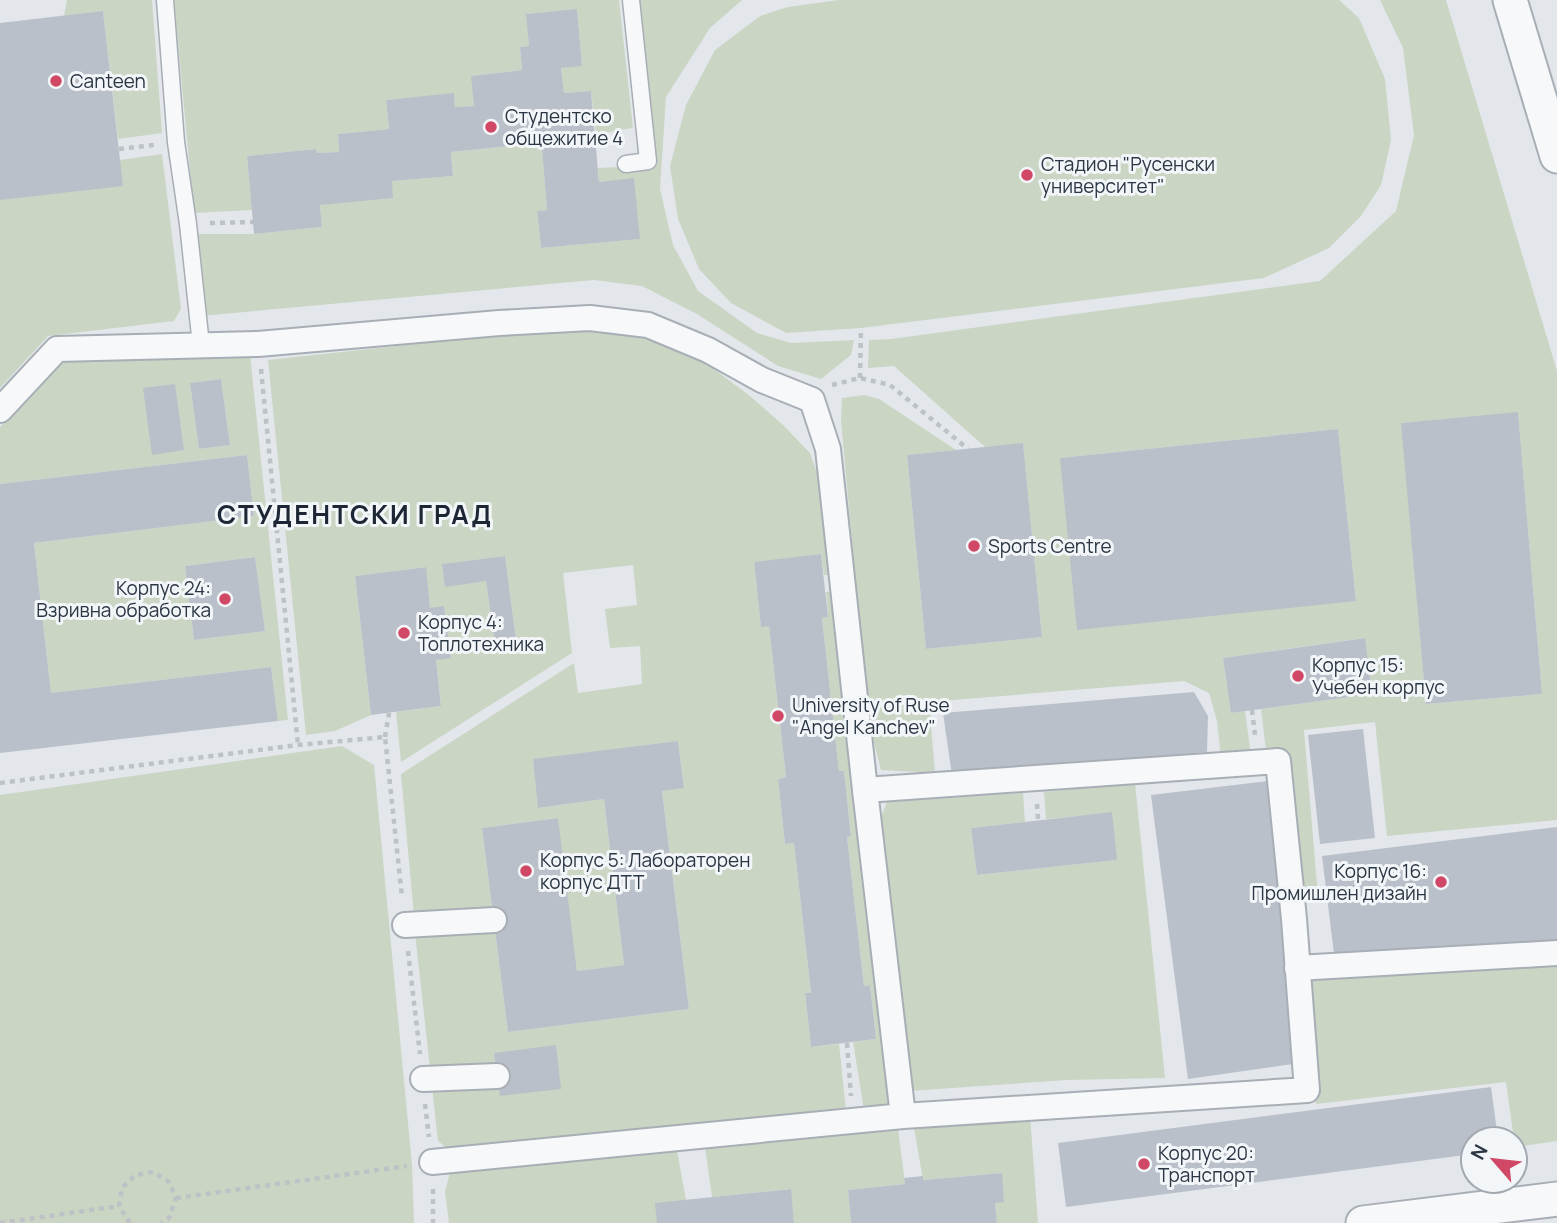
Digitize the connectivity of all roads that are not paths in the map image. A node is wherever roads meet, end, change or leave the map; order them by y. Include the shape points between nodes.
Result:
1 (165, 0) edge
2 (632, 0) edge
3 (1510, 0) edge
4 (1557, 156) edge
5 (626, 164) dead end
6 (201, 345) junction
7 (0, 410) edge
8 (864, 790) junction
9 (494, 920) dead end
10 (405, 925) road end
11 (1557, 953) edge
12 (1297, 968) junction
13 (497, 1076) dead end
14 (422, 1079) road end
15 (903, 1116) junction
16 (432, 1162) road end
17 (1557, 1199) edge
18 (1363, 1223) edge

1 - 6 lane via 176,142
2 - 5 lane via 648,161
3 - 4 street
6 - 7 street via 57,349
6 - 8 street via 590,318 648,325 812,400 828,449
8 - 12 street via 1278,761
8 - 15 street
9 - 10 street
11 - 12 street
12 - 15 street via 1307,1090
13 - 14 street
15 - 16 street
17 - 18 street

